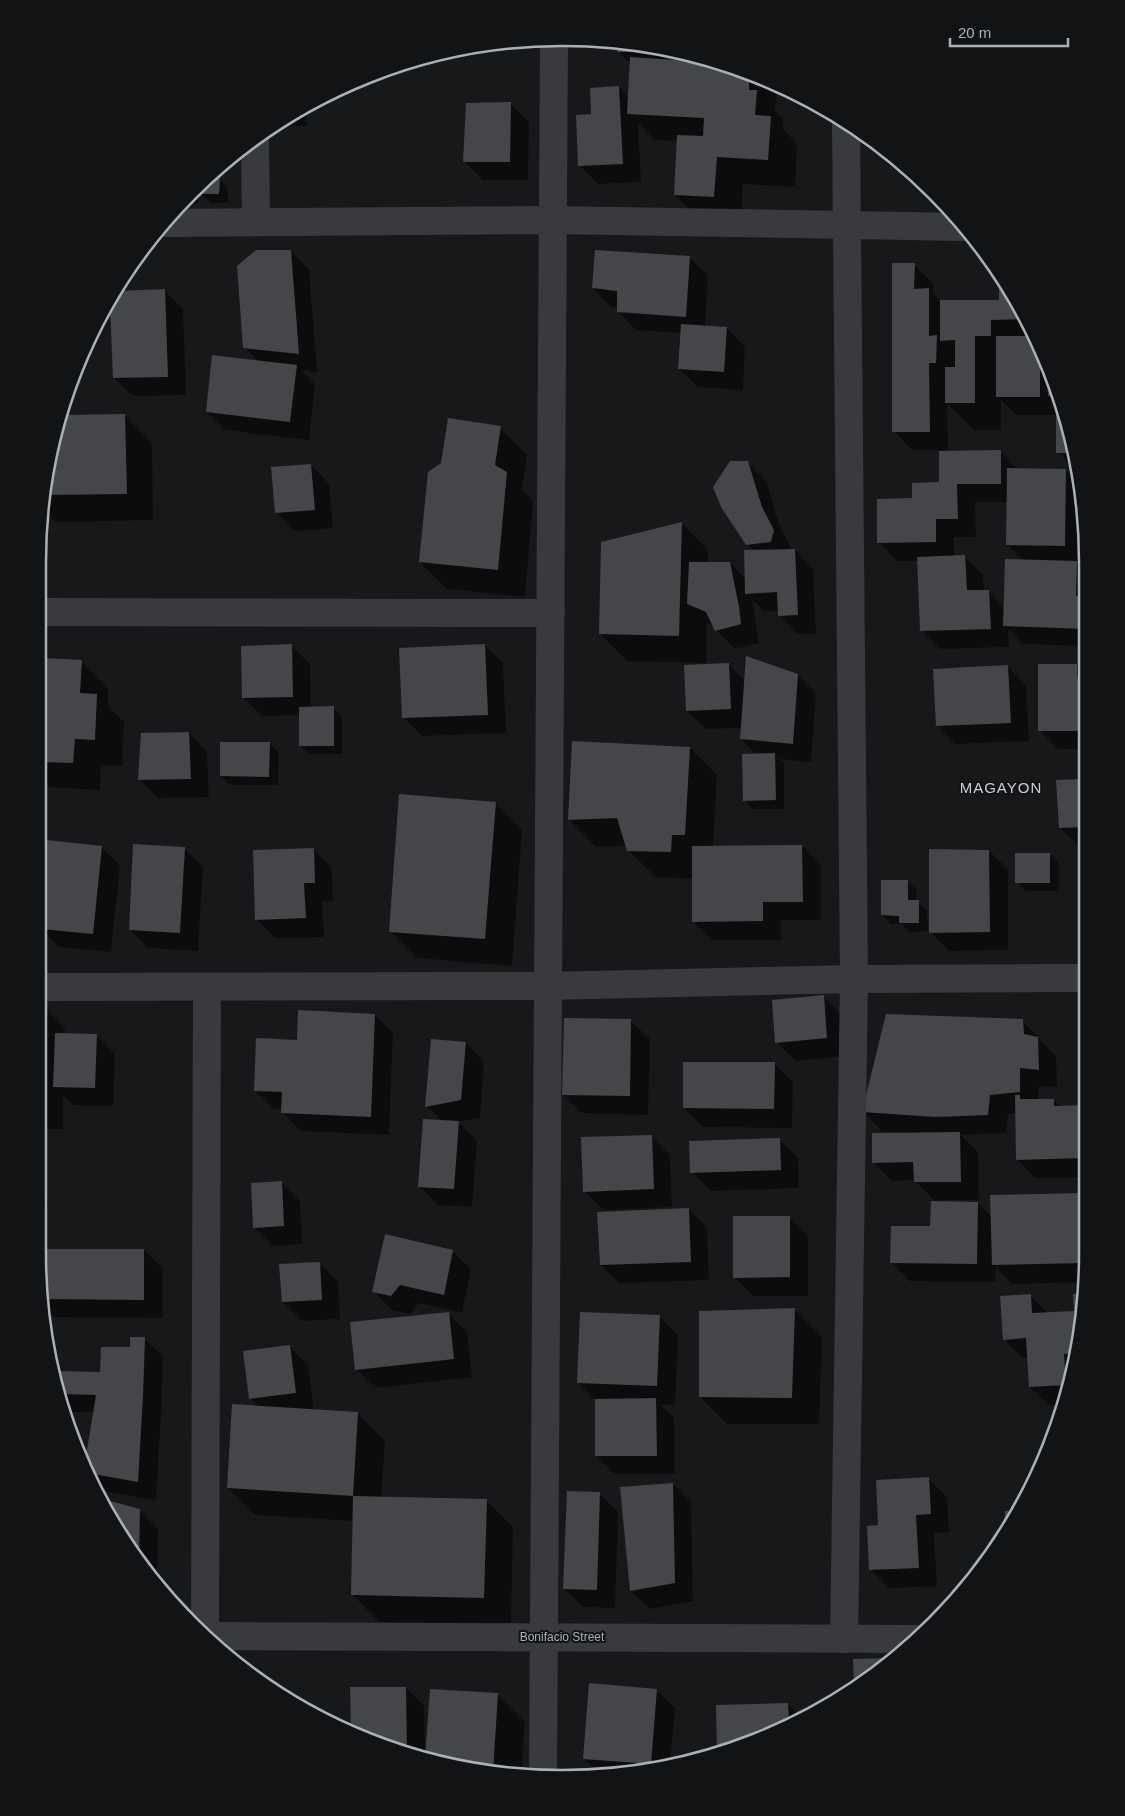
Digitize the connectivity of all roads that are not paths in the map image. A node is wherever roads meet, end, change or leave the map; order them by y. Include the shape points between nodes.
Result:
1 (554, 46) edge
2 (846, 131) edge
3 (255, 148) edge
4 (554, 220) junction
5 (256, 222) junction
6 (173, 223) edge
7 (846, 225) junction
8 (955, 227) edge
9 (46, 612) edge
10 (551, 613) junction
11 (1079, 978) edge
12 (854, 979) junction
13 (547, 986) junction
14 (46, 987) edge
15 (206, 987) junction
16 (205, 1626) edge
17 (215, 1636) edge
18 (544, 1636) junction
19 (844, 1639) junction
20 (906, 1639) edge
21 (543, 1769) edge

1 - 4 street
2 - 7 street
3 - 5 street
4 - 5 street
4 - 7 street
4 - 10 street
5 - 6 street
7 - 8 street
7 - 12 street
9 - 10 street
10 - 13 street
11 - 12 street
12 - 13 street
12 - 19 street
13 - 15 street
13 - 18 street
14 - 15 street
15 - 16 street
17 - 18 street, Bonifacio Street
18 - 19 street, Bonifacio Street
18 - 21 street
19 - 20 street, Bonifacio Street

